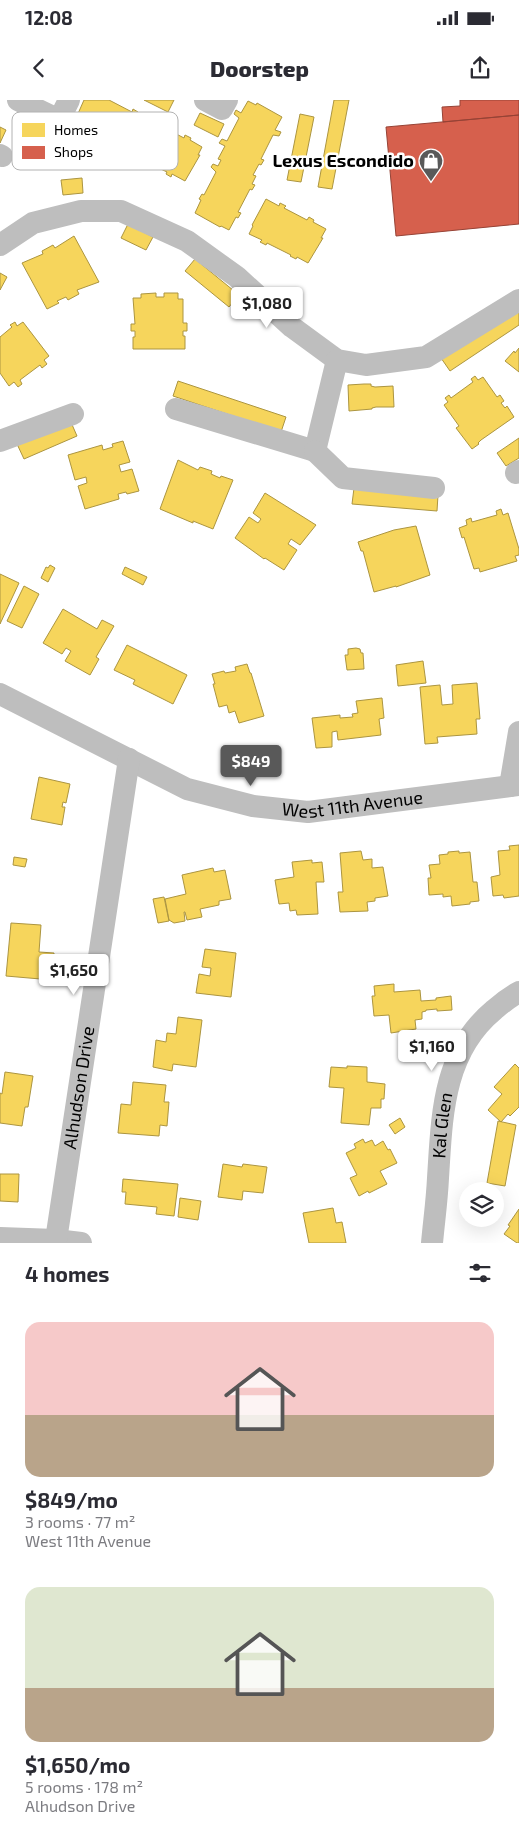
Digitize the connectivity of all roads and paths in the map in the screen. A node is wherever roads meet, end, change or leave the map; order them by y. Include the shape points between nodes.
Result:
1 (18, 100) edge
2 (69, 100) edge
3 (205, 100) edge
4 (227, 100) edge
5 (43, 112) edge
6 (63, 112) edge
7 (0, 245) edge
8 (519, 300) edge
9 (337, 360) junction
10 (176, 408) dead end
11 (73, 414) dead end
12 (0, 441) edge
13 (315, 452) junction
14 (434, 488) dead end
15 (0, 694) edge
16 (519, 732) edge
17 (129, 759) junction
18 (515, 786) edge
19 (519, 992) edge
20 (0, 1238) edge
21 (56, 1240) junction
22 (82, 1243) edge
23 (432, 1243) edge

1 - 5 street
2 - 6 street
3 - 4 street via 222,108
7 - 9 street via 33,223 80,211 121,211 187,241 237,277 292,327
8 - 9 street via 426,357 366,365
9 - 13 street
10 - 13 street
11 - 12 street
13 - 14 street via 343,478
15 - 17 street, West 11th Avenue
16 - 18 street
17 - 18 street, West 11th Avenue via 187,789 253,806 308,812
17 - 21 street, Alhudson Drive
19 - 23 street, Kal Glen via 483,1019 463,1046 452,1071 444,1106
20 - 21 street
21 - 22 street

